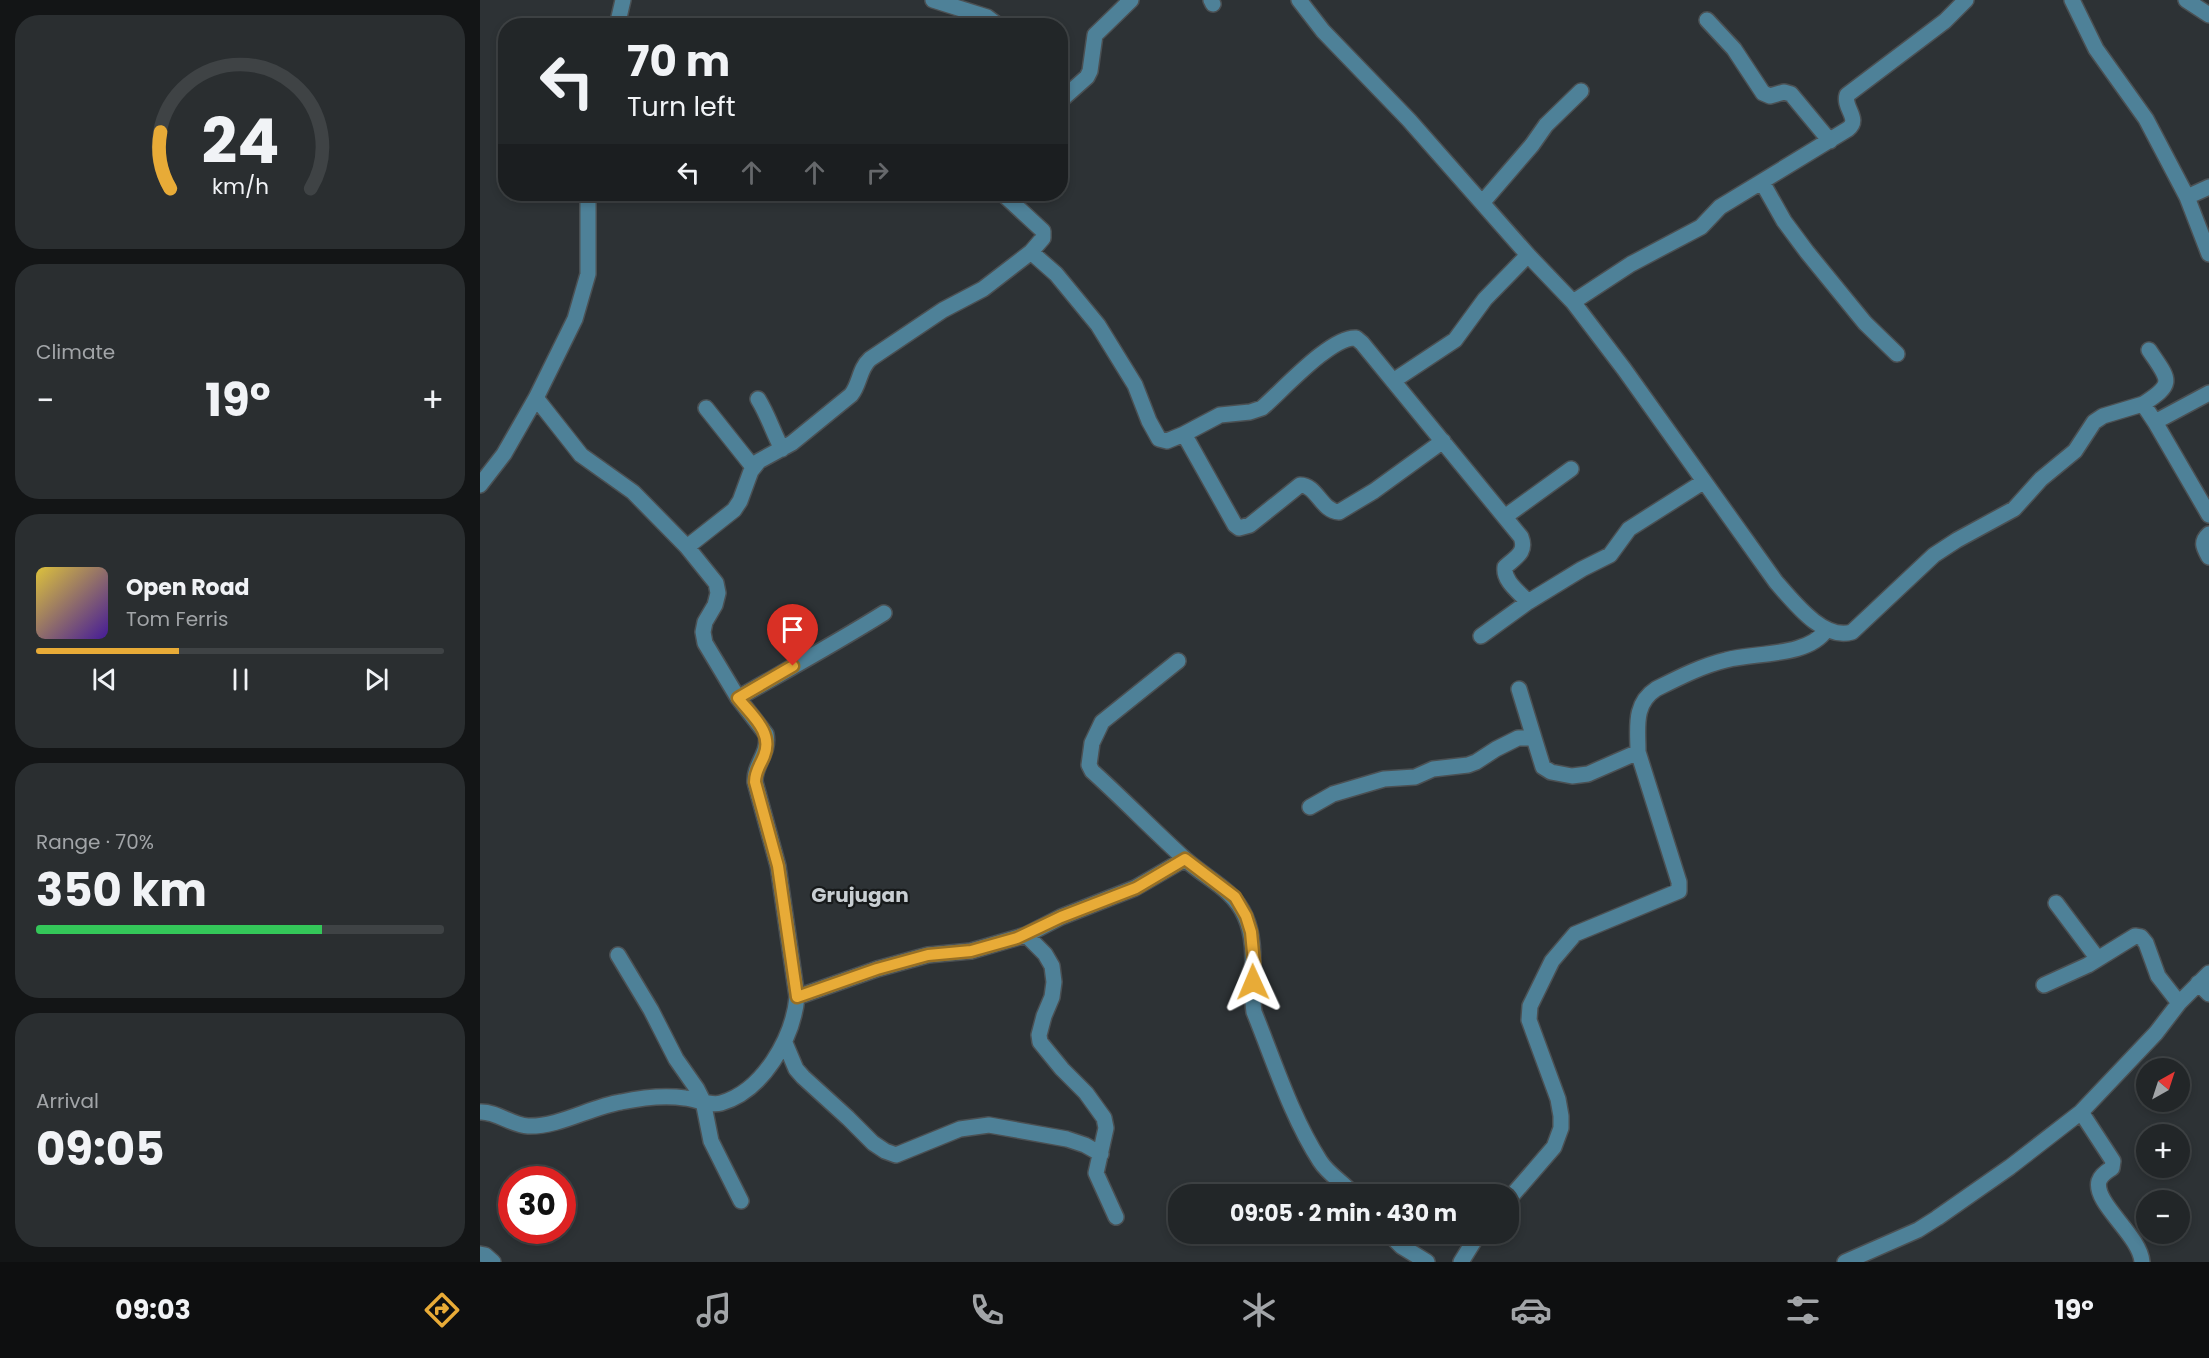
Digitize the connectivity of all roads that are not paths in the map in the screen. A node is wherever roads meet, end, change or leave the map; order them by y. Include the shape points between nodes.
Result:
1 (933, 0) edge
2 (1131, 0) edge
3 (1299, 0) edge
4 (1966, 0) edge
5 (2072, 0) edge
6 (2186, 0) edge
7 (2209, 15) edge
8 (988, 18) edge
9 (1707, 20) dead end
10 (1581, 91) dead end
11 (1068, 93) edge
12 (1830, 141) junction
13 (1762, 182) junction
14 (2209, 187) edge
15 (2187, 197) junction
16 (588, 201) edge
17 (1011, 201) edge
18 (1482, 203) junction
19 (1031, 252) junction
20 (2209, 254) edge
21 (1528, 255) junction
22 (1573, 302) junction
23 (2149, 350) dead end
24 (1896, 354) dead end
25 (1393, 381) junction
26 (2209, 393) edge
27 (536, 398) junction
28 (758, 399) dead end
29 (2143, 404) junction
30 (706, 408) dead end
31 (2156, 422) junction
32 (1184, 434) junction
33 (1443, 441) junction
34 (782, 449) junction
35 (753, 467) junction
36 (1572, 468) dead end
37 (1703, 482) junction
38 (480, 486) edge
39 (2209, 515) edge
40 (1506, 516) junction
41 (2209, 534) edge
42 (687, 547) junction
43 (2209, 557) edge
44 (1528, 602) junction
45 (884, 613) dead end
46 (1826, 630) junction
47 (1481, 636) dead end
48 (1178, 661) dead end
49 (1520, 689) dead end
50 (738, 698) junction
51 (1534, 738) junction
52 (1638, 752) junction
53 (1310, 807) dead end
54 (1185, 859) junction
55 (2056, 903) dead end
56 (1026, 935) junction
57 (618, 955) dead end
58 (2098, 959) junction
59 (2205, 984) edge
60 (2044, 985) dead end
61 (797, 997) junction
62 (2179, 1003) junction
63 (784, 1043) junction
64 (703, 1101) junction
65 (480, 1112) edge
66 (2081, 1112) junction
67 (1101, 1154) junction
68 (1342, 1184) edge
69 (1519, 1187) edge
70 (741, 1201) dead end
71 (1116, 1217) dead end
72 (1401, 1244) edge
73 (1472, 1244) edge
74 (480, 1254) edge
75 (1867, 1257) edge
76 (493, 1262) edge
77 (1427, 1262) edge
78 (1461, 1262) edge
79 (1845, 1262) edge
80 (2142, 1262) edge

1 - 8 street
2 - 11 street via 1095,34 1090,71
3 - 18 street
4 - 12 street via 1945,21 1850,92 1845,103 1854,123
5 - 15 street via 2096,49 2146,119
6 - 7 street
9 - 12 street via 1734,49 1762,93 1791,94
10 - 18 street via 1546,125
12 - 13 street
13 - 22 street via 1720,207 1701,227 1631,264
13 - 24 street via 1807,252 1864,323
14 - 15 street
15 - 20 street
16 - 27 street via 589,255 584,294 576,319
17 - 19 street via 1043,231
18 - 21 street
19 - 32 street via 1056,274 1098,325 1135,385 1159,439 1167,441
19 - 34 street via 983,289 943,310 870,359 851,395
21 - 22 street
21 - 25 street via 1485,299 1455,340
22 - 37 street
23 - 29 street via 2162,368 2166,382 2162,392
25 - 32 street via 1362,343 1351,338 1327,350 1262,408 1220,415
25 - 33 street
26 - 31 street
27 - 38 street via 504,454
27 - 42 street via 581,454 633,492
28 - 34 street
29 - 31 street
29 - 46 street via 2094,422 2075,451 2041,479 2014,509 1934,555 1852,632 1844,635
30 - 35 street
31 - 39 street
32 - 33 street via 1239,528 1250,525 1300,485 1307,486 1330,510 1339,512
33 - 40 street
34 - 35 street
35 - 42 street via 734,510
36 - 40 street
37 - 44 street via 1629,529 1610,555
37 - 46 street via 1776,582
40 - 44 street via 1524,543 1522,553 1505,567 1505,572
41 - 43 street via 2203,541
42 - 50 street via 716,583 718,593 703,632 705,643
44 - 47 street
45 - 50 street
46 - 52 street via 1820,639 1807,645 1725,660 1649,694 1637,718
48 - 54 street via 1102,722 1092,743 1089,765
49 - 51 street
50 - 61 street via 760,725 768,743 755,782 778,866
51 - 52 street via 1544,767 1572,776 1588,774
51 - 53 street via 1518,738 1468,765 1433,769 1409,778 1384,779 1333,794
52 - 69 street via 1679,891 1575,934 1552,961 1530,1006 1530,1020 1558,1099 1561,1128 1554,1147
54 - 56 street via 1136,888
54 - 68 street via 1235,897 1246,916 1254,963 1254,1012 1297,1116 1321,1161
55 - 58 street
56 - 61 street via 971,951 928,955
56 - 67 street via 1052,966 1052,997 1040,1042 1104,1118
57 - 64 street
58 - 60 street
58 - 62 street via 2135,936 2141,937 2158,976
59 - 62 street
61 - 63 street
62 - 66 street
63 - 64 street via 743,1093 720,1103
63 - 67 street via 803,1077 873,1143 896,1155 960,1129 989,1125 1067,1139
64 - 65 street via 672,1097 622,1101 546,1125 530,1126
64 - 70 street via 711,1141
66 - 75 street via 1945,1213
66 - 80 street via 2113,1161 2112,1168 2099,1181 2102,1199 2134,1242
67 - 71 street via 1096,1173
72 - 77 street
73 - 78 street
74 - 76 street
75 - 79 street

